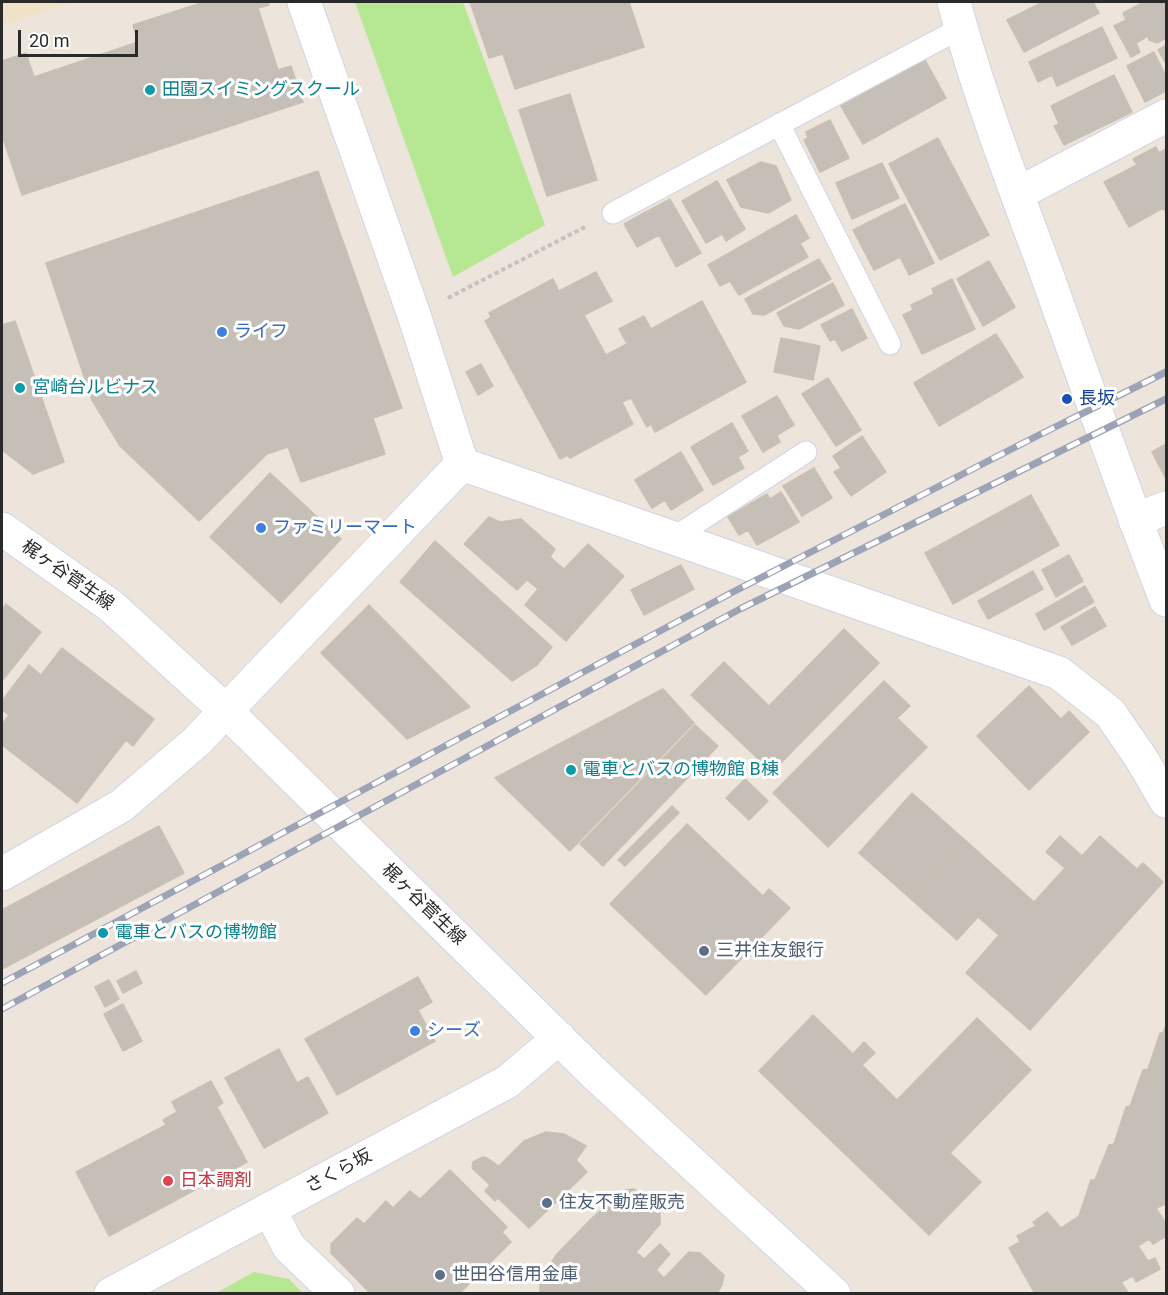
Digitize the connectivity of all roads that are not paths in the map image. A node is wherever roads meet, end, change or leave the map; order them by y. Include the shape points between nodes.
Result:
1 (304, 2) edge
2 (957, 15) edge
3 (1167, 116) edge
4 (779, 124) junction
5 (1017, 194) junction
6 (613, 213) road end
7 (890, 345) dead end
8 (806, 452) dead end
9 (462, 464) junction
10 (1167, 508) edge
11 (1135, 519) junction
12 (2, 529) edge
13 (673, 538) junction
14 (1167, 600) edge
15 (226, 711) junction
16 (1167, 801) edge
17 (2, 874) edge
18 (559, 1038) junction
19 (269, 1209) junction
20 (111, 1293) edge
21 (338, 1293) edge
22 (834, 1293) edge

1 - 9 street
2 - 4 lane
2 - 5 street
3 - 5 street
4 - 6 lane
4 - 7 lane
5 - 11 street
8 - 13 lane
9 - 13 street
9 - 15 street
10 - 11 street
11 - 14 street
12 - 15 street, 梶ヶ谷菅生線 via 111,606
13 - 16 street via 1059,673 1110,712
15 - 17 street via 121,806
15 - 18 street, 梶ヶ谷菅生線
18 - 19 street, さくら坂 via 507,1082
18 - 22 street, 梶ヶ谷菅生線
19 - 20 street, さくら坂
19 - 21 street via 289,1247

